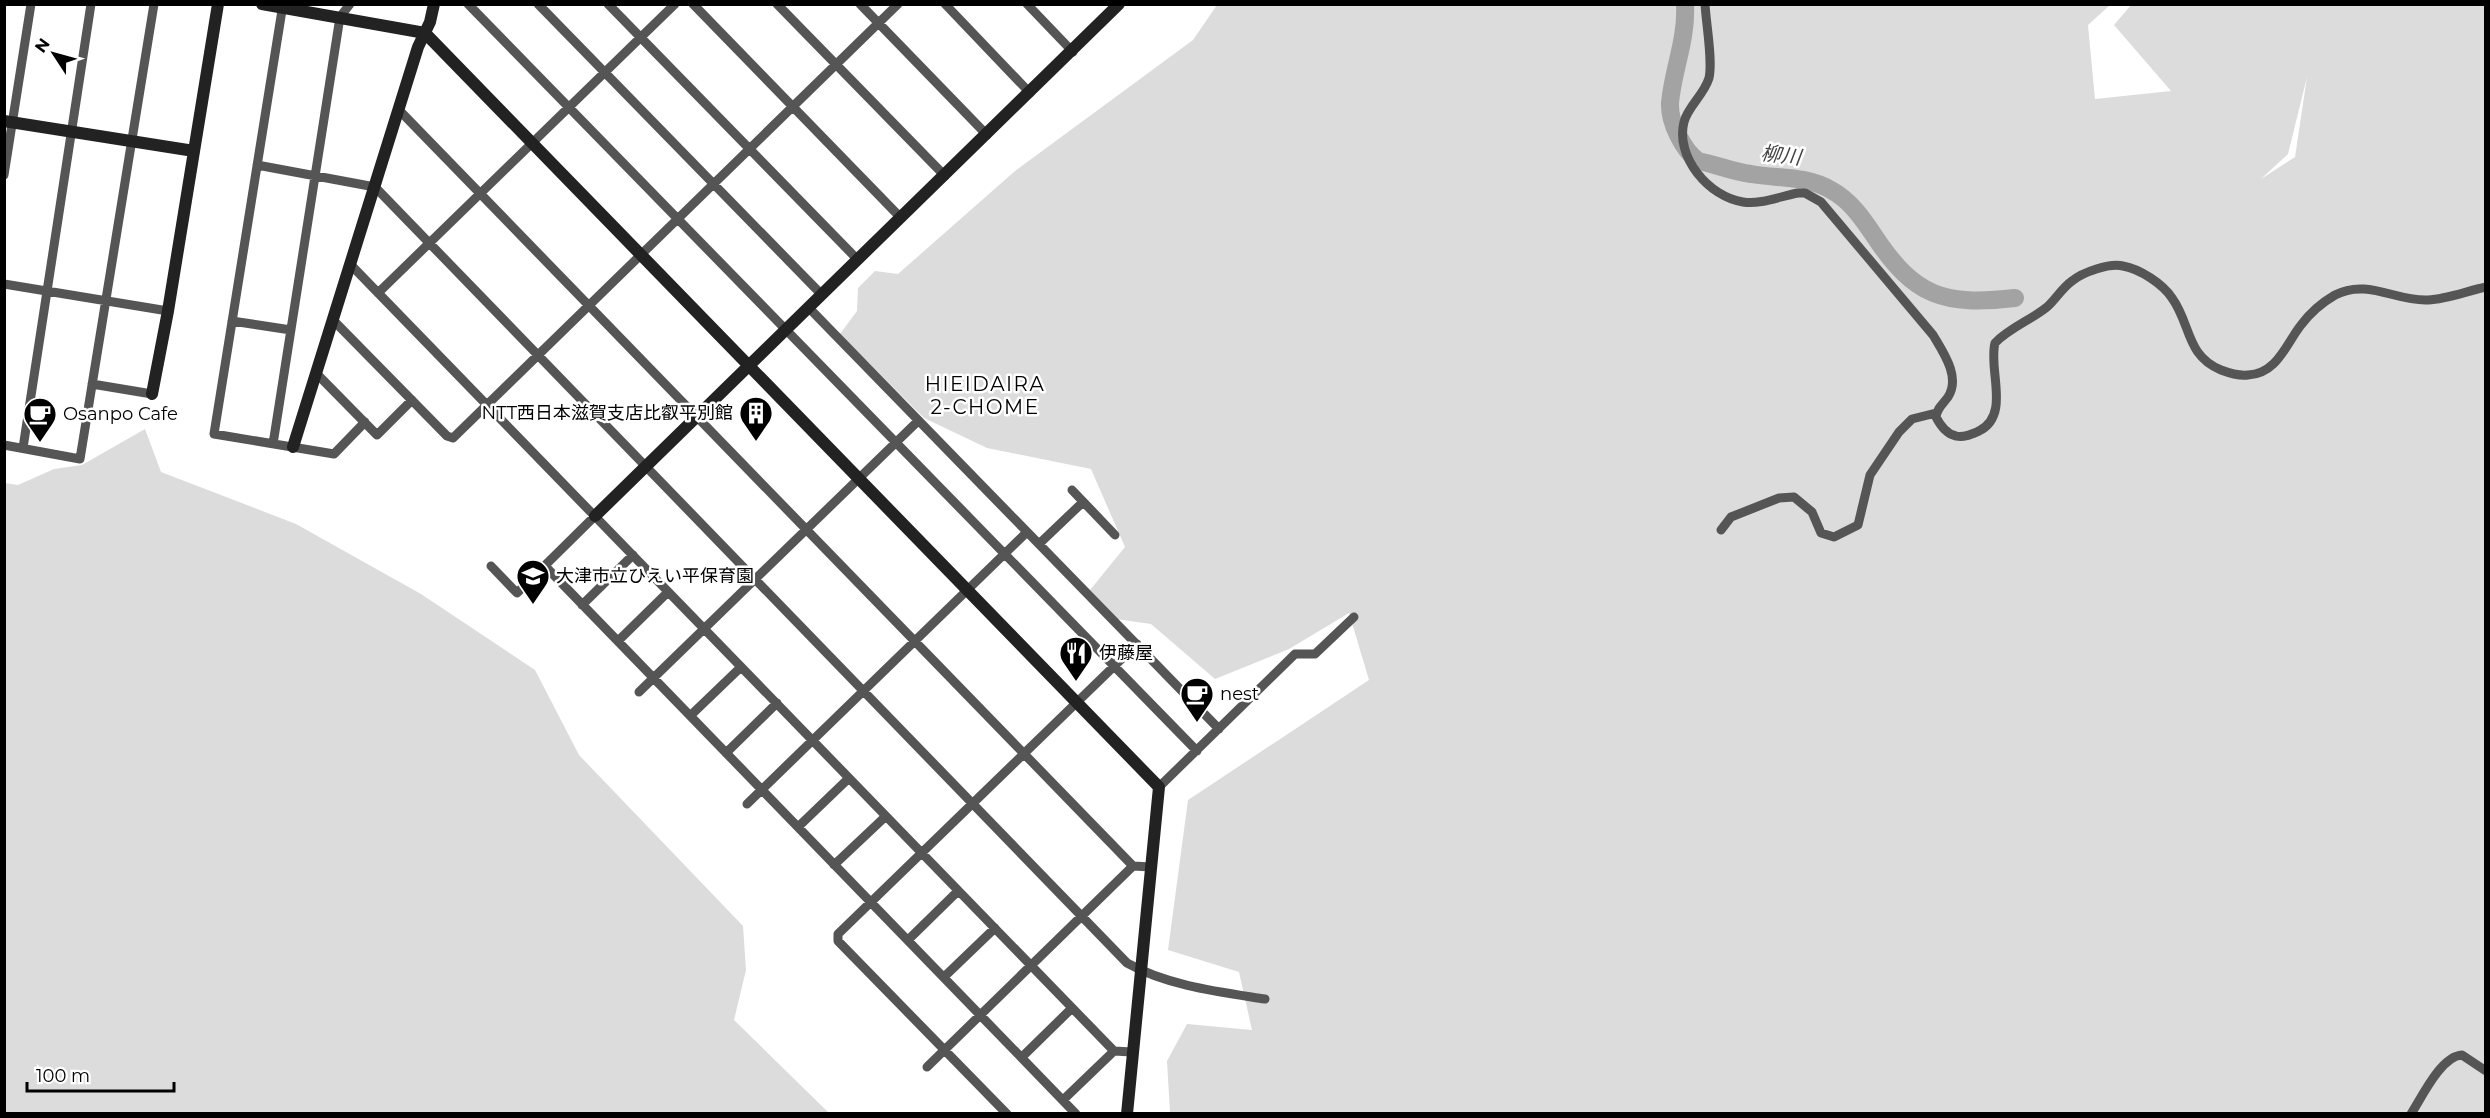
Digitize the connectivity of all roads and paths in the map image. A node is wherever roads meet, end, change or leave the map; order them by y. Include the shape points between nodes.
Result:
1 (31, 4) edge
2 (92, 4) edge
3 (154, 4) edge
4 (218, 4) edge
5 (261, 4) edge
6 (350, 4) edge
7 (434, 4) edge
8 (468, 4) edge
9 (538, 4) edge
10 (608, 4) edge
11 (675, 4) edge
12 (693, 4) edge
13 (777, 4) edge
14 (860, 4) edge
15 (898, 4) edge
16 (945, 4) edge
17 (1027, 4) edge
18 (1705, 4) edge
19 (1120, 5) edge
20 (282, 6) edge
21 (340, 17) junction
22 (879, 23) junction
23 (425, 33) junction
24 (641, 38) junction
25 (1073, 52) junction
26 (836, 65) junction
27 (605, 73) junction
28 (1030, 93) junction
29 (569, 107) junction
30 (793, 107) junction
31 (399, 110) junction
32 (9, 122) edge
33 (72, 132) junction
34 (987, 135) junction
35 (132, 141) junction
36 (532, 143) junction
37 (750, 149) junction
38 (194, 151) junction
39 (257, 165) junction
40 (4, 174) edge
41 (315, 175) junction
42 (945, 176) junction
43 (714, 184) junction
44 (375, 187) junction
45 (480, 194) junction
46 (901, 218) junction
47 (678, 219) junction
48 (429, 243) junction
49 (641, 255) junction
50 (858, 260) junction
51 (350, 264) junction
52 (4, 284) edge
53 (2486, 287) edge
54 (47, 291) junction
55 (378, 293) junction
56 (822, 295) junction
57 (106, 301) junction
58 (589, 306) junction
59 (808, 308) junction
60 (168, 310) junction
61 (333, 320) junction
62 (232, 321) junction
63 (291, 330) junction
64 (786, 330) junction
65 (538, 355) junction
66 (750, 366) junction
67 (316, 373) junction
68 (92, 384) junction
69 (152, 394) joint
70 (412, 400) junction
71 (487, 405) junction
72 (1936, 413) junction
73 (697, 417) junction
74 (918, 421) junction
75 (364, 422) junction
76 (896, 442) junction
77 (273, 444) junction
78 (4, 445) edge
79 (293, 447) junction
80 (23, 448) junction
81 (646, 466) junction
82 (859, 478) junction
83 (1072, 490) dead end
84 (1083, 502) junction
85 (595, 516) junction
86 (806, 530) junction
87 (1721, 530) dead end
88 (1027, 532) junction
89 (1115, 535) dead end
90 (1039, 544) junction
91 (1005, 554) junction
92 (633, 555) junction
93 (491, 566) dead end
94 (544, 566) junction
95 (756, 579) junction
96 (968, 590) junction
97 (668, 592) junction
98 (582, 604) junction
99 (1354, 617) dead end
100 (704, 629) junction
101 (618, 641) junction
102 (915, 642) junction
103 (1137, 644) junction
104 (1114, 666) junction
105 (741, 667) junction
106 (654, 678) junction
107 (864, 691) junction
108 (639, 692) dead end
109 (1077, 702) junction
110 (777, 704) junction
111 (690, 716) junction
112 (1219, 729) junction
113 (813, 741) junction
114 (1197, 751) junction
115 (726, 753) junction
116 (1024, 754) junction
117 (849, 778) junction
118 (1160, 787) junction
119 (762, 790) junction
120 (973, 803) junction
121 (747, 804) dead end
122 (886, 816) junction
123 (798, 827) junction
124 (922, 853) junction
125 (834, 865) junction
126 (1133, 866) junction
127 (1151, 867) junction
128 (958, 891) junction
129 (871, 902) junction
130 (1082, 915) junction
131 (994, 928) junction
132 (908, 940) junction
133 (1031, 965) junction
134 (1140, 970) junction
135 (944, 977) junction
136 (1265, 999) dead end
137 (1072, 1008) junction
138 (980, 1015) junction
139 (944, 1050) junction
140 (1114, 1051) junction
141 (1132, 1052) junction
142 (1022, 1057) junction
143 (927, 1067) dead end
144 (2486, 1071) edge
145 (1063, 1100) junction
146 (1007, 1113) edge
147 (1076, 1113) edge
148 (1126, 1113) edge
149 (2411, 1113) edge

1 - 32 street
2 - 33 street
3 - 35 street
4 - 38 street
5 - 20 street
6 - 21 street
7 - 23 street
8 - 29 street
9 - 27 street
10 - 24 street
11 - 24 street
12 - 30 street
13 - 26 street
14 - 22 street
15 - 22 street
16 - 28 street
17 - 25 street
18 - 72 street via 1709,79 1686,115 1682,131 1690,162 1715,191 1741,202 1798,193 1821,202 1933,335 1946,358 1952,391
19 - 25 street
20 - 21 street
20 - 39 street
21 - 23 street
21 - 41 street
22 - 26 street
22 - 34 street
23 - 31 street
23 - 36 street
24 - 27 street
24 - 37 street
25 - 28 street
26 - 30 street
26 - 42 street
27 - 29 street
27 - 43 street
28 - 34 street
29 - 36 street
29 - 47 street
30 - 37 street
30 - 46 street
31 - 44 street
31 - 45 street
32 - 33 street
32 - 40 street
33 - 35 street
33 - 54 street
34 - 42 street
35 - 38 street
35 - 57 street
36 - 45 street
36 - 49 street
37 - 43 street
37 - 50 street
38 - 60 street
39 - 41 street
39 - 62 street
41 - 44 street
41 - 63 street
42 - 46 street
43 - 47 street
43 - 56 street
44 - 48 street
44 - 51 street
45 - 48 street
45 - 58 street
46 - 50 street
47 - 49 street
47 - 64 street
48 - 55 street
48 - 65 street
49 - 58 street
49 - 66 street
50 - 56 street
51 - 55 street
51 - 61 street
52 - 54 street
53 - 72 street via 2430,300 2377,290 2348,290 2313,312 2268,369 2247,375 2225,372 2201,358 2177,306 2163,287 2123,266 2100,269 2073,280 2046,307 1995,343 1996,407 1990,423 1966,436 1954,436 1938,422
54 - 57 street
54 - 80 street
55 - 71 street
56 - 59 street
57 - 60 street
57 - 68 street
58 - 65 street
58 - 73 street
59 - 64 street
59 - 74 street
60 - 69 street
61 - 67 street
61 - 70 street
62 - 63 street
62 - 77 street via 214,434
63 - 77 street
64 - 66 street
64 - 76 street
65 - 71 street
65 - 81 street
66 - 73 street
66 - 82 street
67 - 75 street
67 - 79 street
68 - 69 street
68 - 80 street via 80,459
70 - 71 street via 453,438
70 - 75 street via 377,435
71 - 85 street
72 - 87 street via 1912,419 1899,432 1869,476 1858,525 1834,537 1821,533 1812,512 1794,497 1779,498 1731,517
73 - 81 street
73 - 86 street
74 - 76 street
74 - 88 street
75 - 79 street via 334,454
76 - 82 street
76 - 91 street
77 - 79 street
78 - 80 street
81 - 85 street
81 - 95 street
82 - 86 street
82 - 96 street
83 - 84 street
84 - 89 street
84 - 90 street
85 - 92 street
85 - 94 street
86 - 95 street
86 - 102 street
88 - 90 street
88 - 91 street
90 - 103 street
91 - 96 street
91 - 104 street
92 - 97 street
92 - 98 street
93 - 94 street via 517,593
94 - 98 street
95 - 100 street
95 - 107 street
96 - 102 street
96 - 109 street
97 - 100 street
97 - 101 street
98 - 101 street
99 - 112 street via 1316,654 1295,654
100 - 105 street
100 - 106 street
101 - 106 street
102 - 107 street
102 - 116 street
103 - 104 street
103 - 112 street
104 - 109 street
104 - 114 street
105 - 110 street
105 - 111 street
106 - 108 street
106 - 111 street
107 - 113 street
107 - 120 street
109 - 116 street
109 - 118 street
110 - 113 street
110 - 115 street
111 - 115 street
112 - 114 street
113 - 117 street
113 - 119 street
114 - 118 street
115 - 119 street
116 - 120 street
116 - 126 street
117 - 122 street
117 - 123 street
118 - 127 street
119 - 121 street
119 - 123 street
120 - 124 street
120 - 130 street
122 - 124 street
122 - 125 street
123 - 125 street
124 - 128 street
124 - 129 street
125 - 129 street
126 - 127 street
126 - 130 street
127 - 134 street
128 - 131 street
128 - 132 street
129 - 132 street
129 - 139 street via 838,934 838,941
130 - 133 street
130 - 134 street via 1127,963
131 - 133 street
131 - 135 street
132 - 135 street
133 - 137 street
133 - 138 street
134 - 136 street via 1206,990
134 - 141 street
135 - 138 street
137 - 140 street
137 - 142 street
138 - 139 street
138 - 142 street
139 - 143 street
139 - 146 street
140 - 141 street
140 - 145 street
141 - 148 street
142 - 145 street
144 - 149 street via 2462,1055 2451,1057
145 - 147 street

